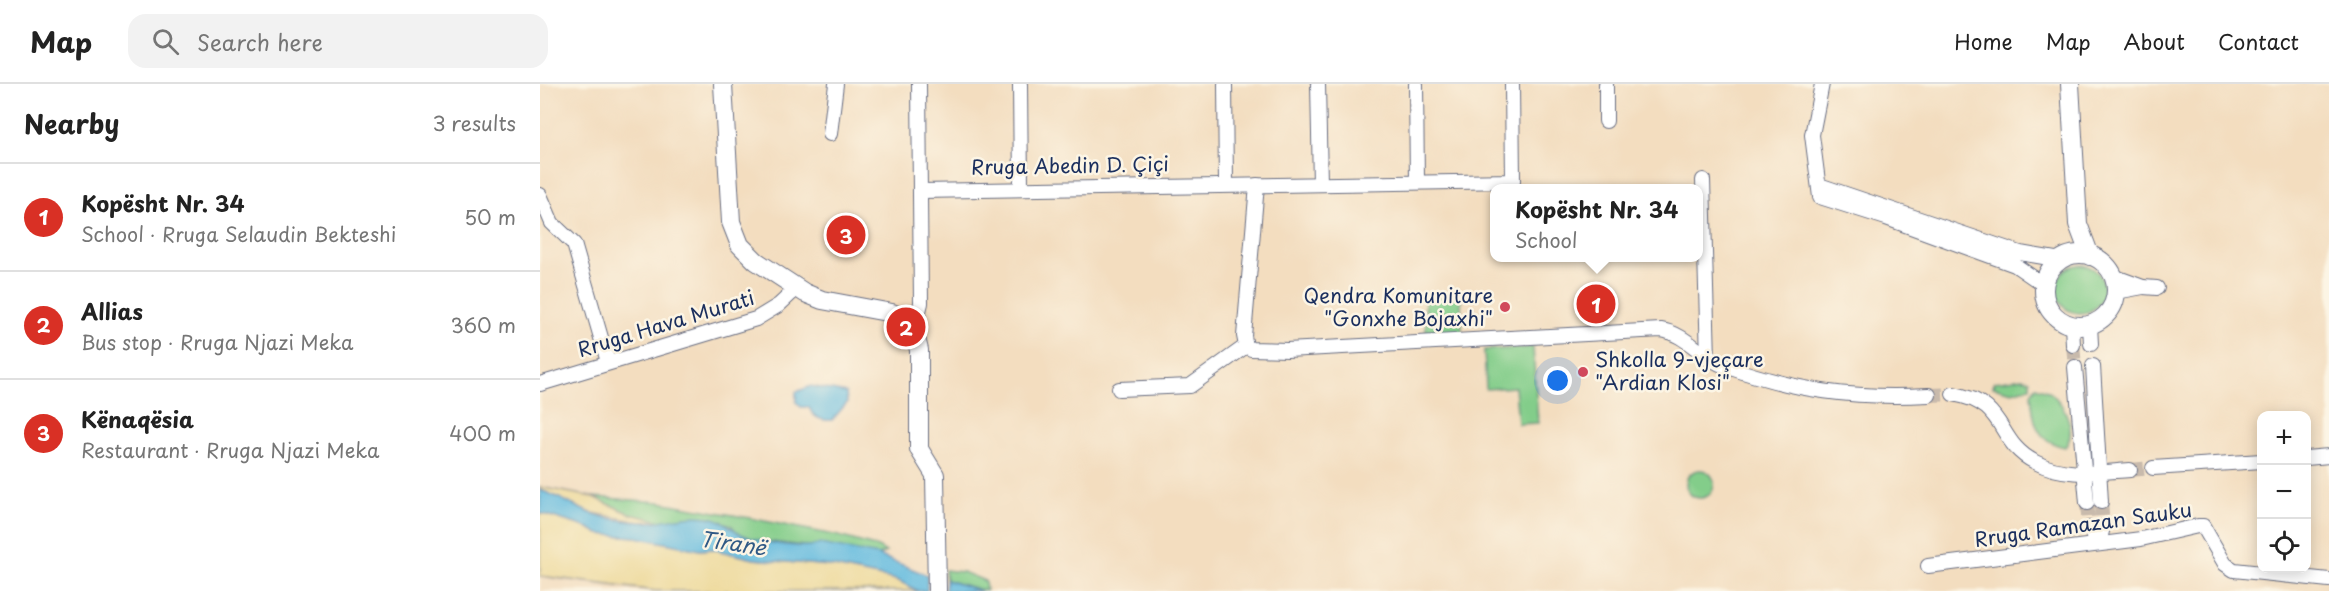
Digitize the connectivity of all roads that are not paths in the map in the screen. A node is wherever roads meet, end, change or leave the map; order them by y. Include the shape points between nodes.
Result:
1 (723, 84) edge
2 (836, 84) edge
3 (919, 84) edge
4 (1020, 84) edge
5 (1225, 84) edge
6 (1318, 84) edge
7 (1416, 84) edge
8 (1512, 84) edge
9 (1606, 84) edge
10 (1822, 84) edge
11 (2070, 84) edge
12 (1606, 121) dead end
13 (830, 134) dead end
14 (1702, 180) dead end
15 (1417, 182) junction
16 (1320, 184) junction
17 (1702, 184) edge
18 (1226, 185) junction
19 (1257, 185) junction
20 (1021, 189) junction
21 (920, 190) junction
22 (1820, 191) junction
23 (540, 195) edge
24 (1703, 210) edge
25 (2078, 224) junction
26 (2090, 256) junction
27 (2063, 258) junction
28 (2115, 284) junction
29 (2044, 285) junction
30 (797, 288) junction
31 (2150, 288) dead end
32 (2081, 325) junction
33 (914, 331) junction
34 (2091, 344) dead end
35 (2073, 345) tunnel mouth
36 (1246, 346) junction
37 (1708, 359) junction
38 (608, 362) junction
39 (2093, 366) dead end
40 (2075, 367) tunnel mouth
41 (540, 384) edge
42 (1119, 390) dead end
43 (1953, 394) tunnel mouth
44 (1929, 395) tunnel mouth
45 (2329, 456) edge
46 (2311, 458) edge
47 (2257, 460) edge
48 (2153, 468) tunnel mouth
49 (2130, 470) tunnel mouth
50 (2099, 472) junction
51 (2084, 473) junction
52 (2101, 502) tunnel mouth
53 (2087, 503) tunnel mouth
54 (2103, 527) tunnel mouth
55 (2089, 528) tunnel mouth
56 (2099, 544) junction
57 (1928, 566) dead end
58 (2329, 580) edge
59 (937, 591) edge

1 - 30 main road via 735,235 747,254
2 - 13 street
3 - 21 street
4 - 20 street
5 - 18 street
6 - 16 street
7 - 15 street
8 - 15 street, Rruga Abedin D. Çiçi via 1513,181
9 - 12 street
10 - 22 street via 1812,135
11 - 25 main road
14 - 17 street
15 - 16 street, Rruga Abedin D. Çiçi
16 - 19 street, Rruga Abedin D. Çiçi
18 - 19 street, Rruga Abedin D. Çiçi
18 - 20 street, Rruga Abedin D. Çiçi
19 - 36 street
20 - 21 street, Rruga Abedin D. Çiçi
21 - 33 street via 921,303
22 - 27 street via 2020,253
22 - 29 street via 2015,265
23 - 38 street via 552,223 574,244
24 - 37 street
25 - 26 main road
25 - 27 main road
26 - 27 main road
26 - 28 main road via 2103,262
27 - 29 main road via 2053,266
28 - 31 street
28 - 32 main road via 2108,313
29 - 32 main road via 2048,306 2062,321
30 - 33 main road via 822,300 892,313 906,320
30 - 38 street, Rruga Hava Murati via 756,319
32 - 34 street
32 - 35 street
33 - 59 main road via 919,350 919,448 935,475
36 - 37 street via 1258,351 1661,330 1688,341
36 - 42 street via 1190,386
37 - 44 street via 1826,394
38 - 41 street, Rruga Hava Murati
39 - 50 street
40 - 51 street
43 - 51 street via 1987,405 2018,449 2033,461 2053,470
45 - 46 street
47 - 48 street
49 - 50 street
50 - 51 street
50 - 52 street
51 - 53 street
54 - 56 street
55 - 56 street
56 - 57 street, Rruga Ramazan Sauku
56 - 58 street, Rruga Ramazan Sauku via 2203,526 2230,568

